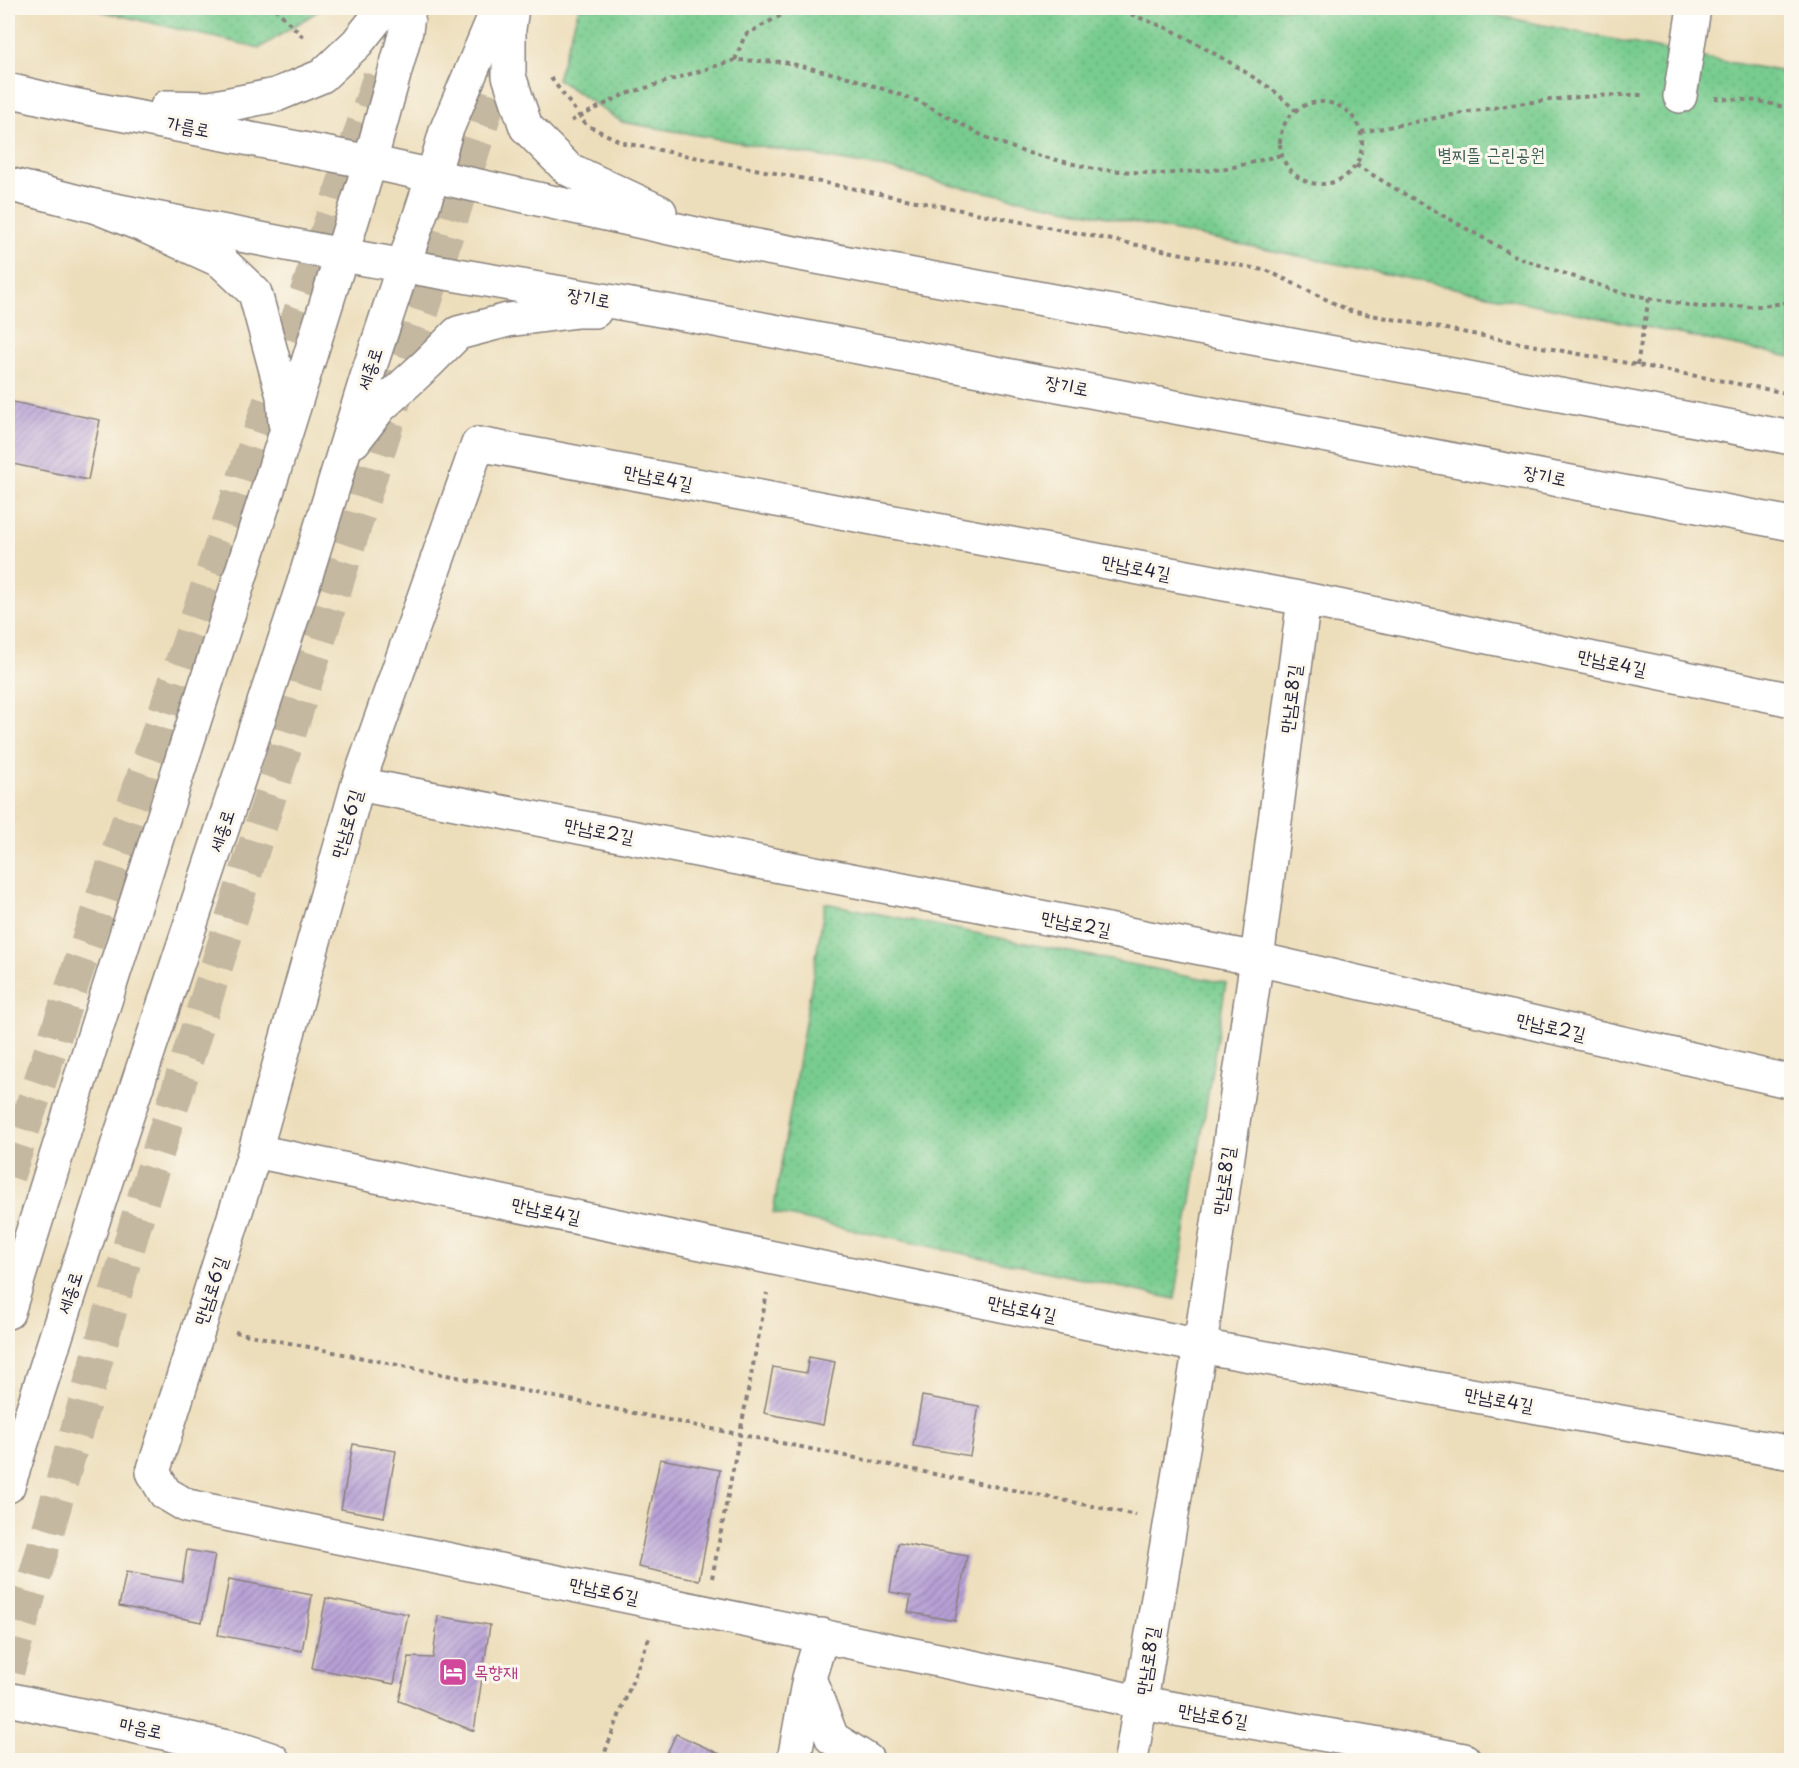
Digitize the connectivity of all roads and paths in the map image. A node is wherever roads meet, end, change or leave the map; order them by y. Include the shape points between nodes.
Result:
1 (275, 8) edge
2 (385, 8) edge
3 (409, 8) edge
4 (498, 8) edge
5 (512, 8) edge
6 (804, 8) edge
7 (1114, 8) edge
8 (1694, 8) edge
9 (305, 39) dead end
10 (735, 60) junction
11 (548, 74) dead end
12 (8, 90) edge
13 (1680, 96) junction
14 (68, 104) junction
15 (1791, 110) edge
16 (1295, 111) junction
17 (579, 116) junction
18 (1360, 132) junction
19 (1281, 155) junction
20 (370, 162) junction
21 (1356, 165) junction
22 (433, 176) junction
23 (8, 184) edge
24 (94, 206) junction
25 (719, 239) junction
26 (342, 255) junction
27 (404, 266) junction
28 (1649, 298) junction
29 (1791, 302) edge
30 (689, 315) junction
31 (1637, 365) junction
32 (1791, 394) edge
33 (286, 433) junction
34 (1791, 438) edge
35 (478, 444) joint
36 (342, 457) junction
37 (1791, 524) edge
38 (1304, 599) junction
39 (1791, 700) edge
40 (357, 784) junction
41 (1257, 959) junction
42 (1791, 1082) edge
43 (255, 1151) junction
44 (768, 1288) dead end
45 (8, 1312) edge
46 (230, 1331) dead end
47 (1200, 1346) junction
48 (739, 1435) junction
49 (1791, 1453) edge
50 (8, 1486) edge
51 (1137, 1516) dead end
52 (710, 1587) dead end
53 (651, 1633) dead end
54 (822, 1635) junction
55 (809, 1678) junction
56 (8, 1699) edge
57 (1141, 1703) junction
58 (273, 1761) edge
59 (602, 1761) edge
60 (794, 1761) edge
61 (867, 1761) edge
62 (1131, 1761) edge
63 (1464, 1761) edge

1 - 9 path
2 - 14 main road via 357,43 322,76 276,95 210,108
3 - 20 main road
4 - 22 main road, 세종로 via 446,131
5 - 25 main road via 509,76 526,127 568,169
6 - 10 path via 787,12 745,34
7 - 16 path via 1172,30 1226,60 1272,89
8 - 13 main road
10 - 17 path via 623,95
10 - 19 path via 784,62 848,77 918,101 985,137 1024,152 1094,169 1159,174 1226,170
11 - 17 path
12 - 14 main road, 가름로
13 - 15 path via 1759,101
13 - 18 path via 1618,94 1527,102
14 - 20 main road, 가름로
16 - 18 path via 1300,106 1327,101 1350,114
16 - 19 path via 1283,126 1279,139
17 - 31 path via 586,125 624,143 1268,271 1350,311
18 - 21 path via 1362,152
19 - 21 path via 1295,175 1321,185 1335,182
20 - 22 main road
20 - 26 main road
21 - 28 path via 1519,258 1622,293
22 - 25 main road
22 - 27 main road, 세종로
23 - 24 main road
24 - 26 main road
24 - 33 main road via 220,261 255,293 283,396
25 - 34 main road
26 - 27 main road, 장기로
26 - 33 main road
27 - 30 main road, 장기로
27 - 36 main road, 세종로
28 - 29 path via 1699,307
28 - 31 path
30 - 36 main road via 578,311 508,320 458,333 380,407
30 - 37 main road, 장기로
31 - 32 path
33 - 45 main road
35 - 38 main road, 만남로4길
35 - 40 main road, 만남로6길
36 - 50 main road, 세종로
38 - 39 main road, 만남로4길
38 - 41 main road, 만남로8길
40 - 41 main road, 만남로2길
40 - 43 main road, 만남로6길
41 - 42 main road, 만남로2길
41 - 47 main road, 만남로8길
43 - 47 main road, 만남로4길
43 - 54 main road, 만남로6길 via 153,1472 165,1493 187,1506
44 - 48 path
46 - 48 path
47 - 49 main road, 만남로4길
47 - 57 main road, 만남로8길
48 - 51 path
48 - 52 path
53 - 59 path
54 - 55 main road
54 - 57 main road, 만남로6길
55 - 60 main road
55 - 61 main road via 832,1738
56 - 58 main road, 마음로 via 246,1751
57 - 62 main road, 만남로8길
57 - 63 main road, 만남로6길

